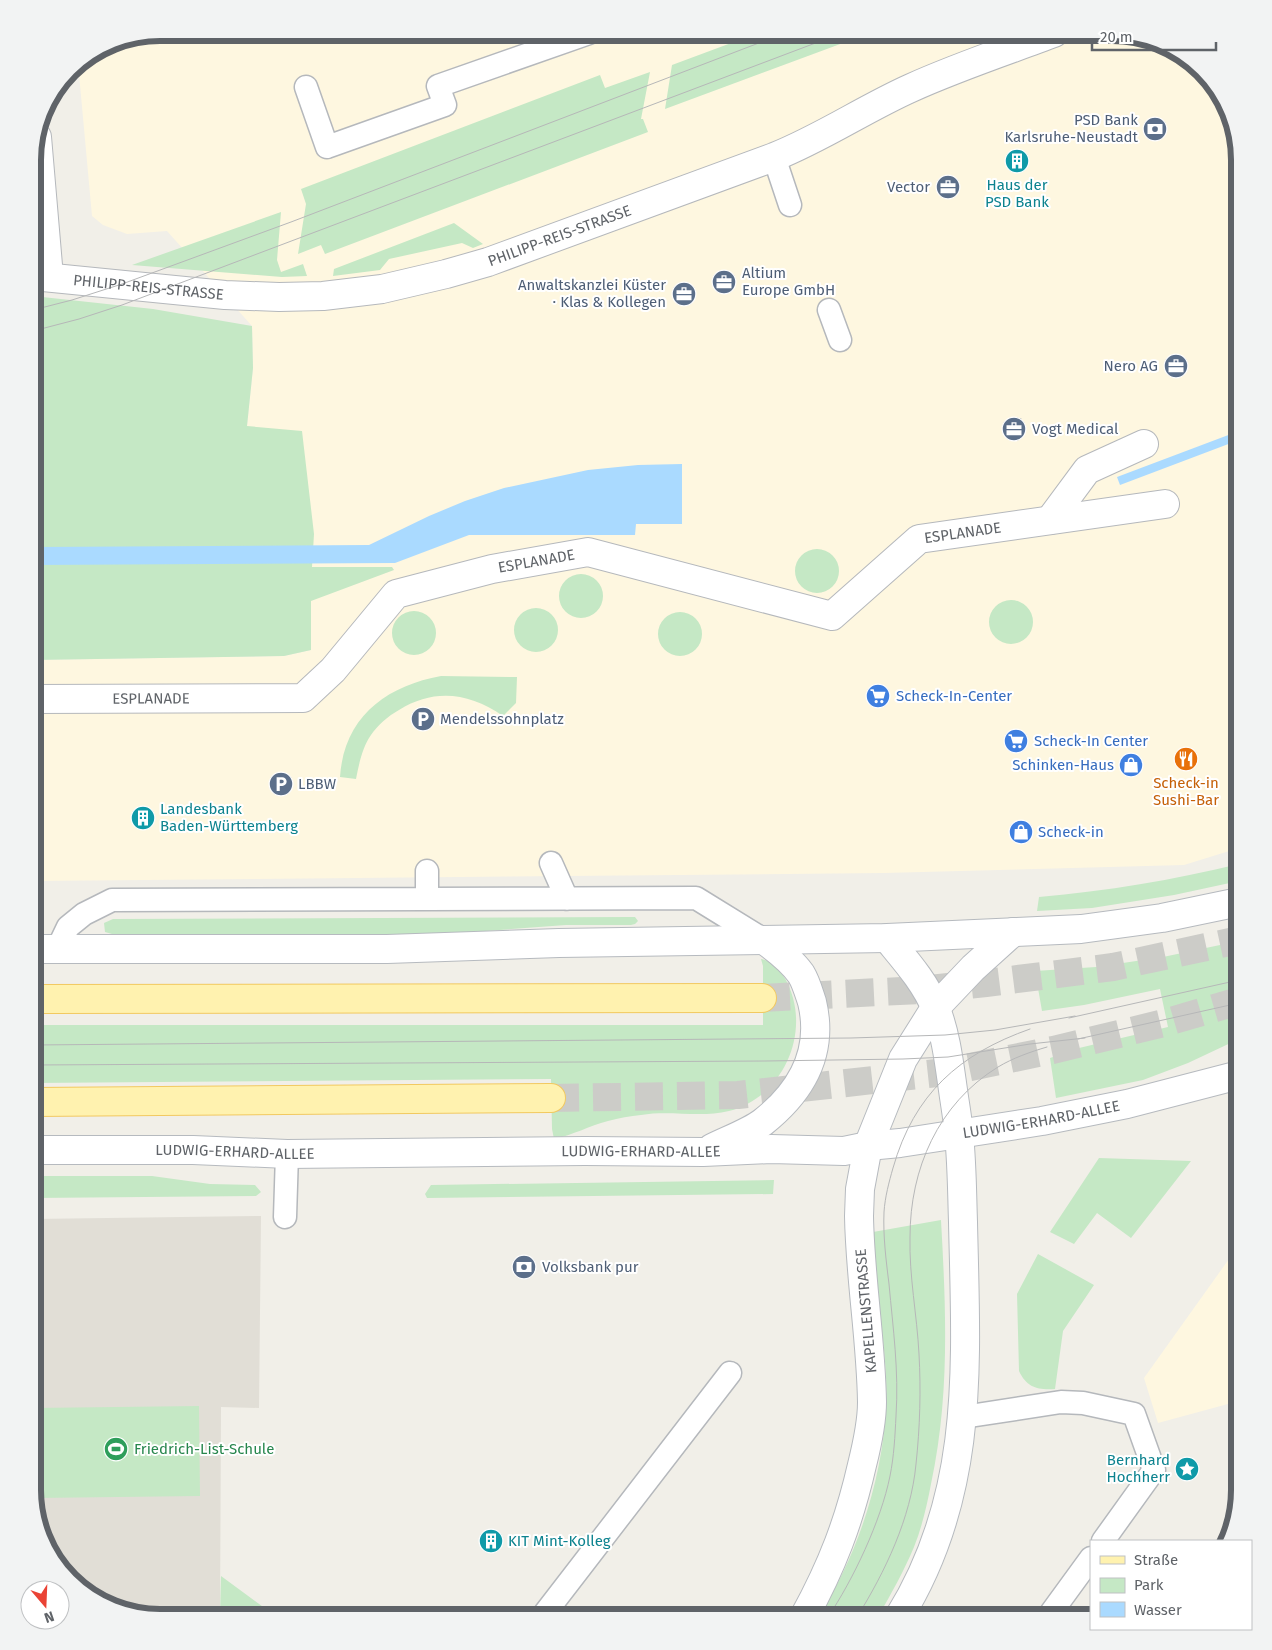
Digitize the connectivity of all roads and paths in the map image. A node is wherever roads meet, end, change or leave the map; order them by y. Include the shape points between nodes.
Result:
1 (565, 41) edge
2 (1031, 42) edge
3 (306, 87) dead end
4 (774, 157) junction
5 (790, 205) dead end
6 (41, 276) edge
7 (829, 310) dead end
8 (840, 340) dead end
9 (1144, 444) dead end
10 (1165, 504) dead end
11 (1050, 520) junction
12 (42, 699) edge
13 (551, 863) dead end
14 (427, 871) dead end
15 (427, 899) junction
16 (567, 899) junction
17 (1231, 904) edge
18 (1013, 932) junction
19 (887, 938) junction
20 (764, 940) junction
21 (45, 950) edge
22 (41, 998) edge
23 (762, 998) tunnel mouth
24 (935, 1008) junction
25 (1231, 1077) edge
26 (551, 1098) tunnel mouth
27 (41, 1102) edge
28 (959, 1135) junction
29 (868, 1146) junction
30 (41, 1150) edge
31 (703, 1152) junction
32 (287, 1154) junction
33 (285, 1217) dead end
34 (730, 1373) dead end
35 (963, 1417) junction
36 (1104, 1540) edge
37 (1090, 1559) edge
38 (549, 1609) edge
39 (809, 1609) edge
40 (904, 1609) edge
41 (1054, 1609) edge

1 - 3 lane via 438,86 445,105 326,147
2 - 4 main road, PHILIPP-REIS-STRASSE via 912,87
4 - 5 lane
4 - 6 main road, PHILIPP-REIS-STRASSE via 488,262 382,289 323,296 225,295
7 - 8 lane
9 - 11 main road via 1087,470
10 - 11 main road, ESPLANADE
11 - 12 main road, ESPLANADE via 919,538 832,616 588,552 492,569 396,594 333,670 303,698
13 - 16 lane
14 - 15 lane
15 - 16 lane
15 - 21 lane via 112,900 84,914
16 - 20 lane via 696,898
17 - 18 main road via 1081,929
18 - 19 main road
18 - 24 main road, KAPELLENSTRASSE
19 - 20 main road
19 - 24 main road via 922,982
20 - 21 main road via 387,949
20 - 31 main road via 796,968 810,995 816,1038 811,1060 788,1098 762,1123
22 - 23 main road
24 - 28 main road via 945,1035
24 - 29 main road, KAPELLENSTRASSE via 903,1059
25 - 28 main road, LUDWIG-ERHARD-ALLEE via 1127,1104
26 - 27 main road
28 - 29 main road, LUDWIG-ERHARD-ALLEE
28 - 35 main road via 966,1305
29 - 31 main road, LUDWIG-ERHARD-ALLEE via 844,1151 771,1149
29 - 39 main road, KAPELLENSTRASSE via 859,1216 872,1394 868,1443 844,1534
30 - 32 main road, LUDWIG-ERHARD-ALLEE
31 - 32 main road, LUDWIG-ERHARD-ALLEE
32 - 33 lane
34 - 38 lane
35 - 36 lane via 1061,1402 1083,1403 1134,1414 1154,1470
35 - 40 main road via 952,1484 936,1544
37 - 41 lane

